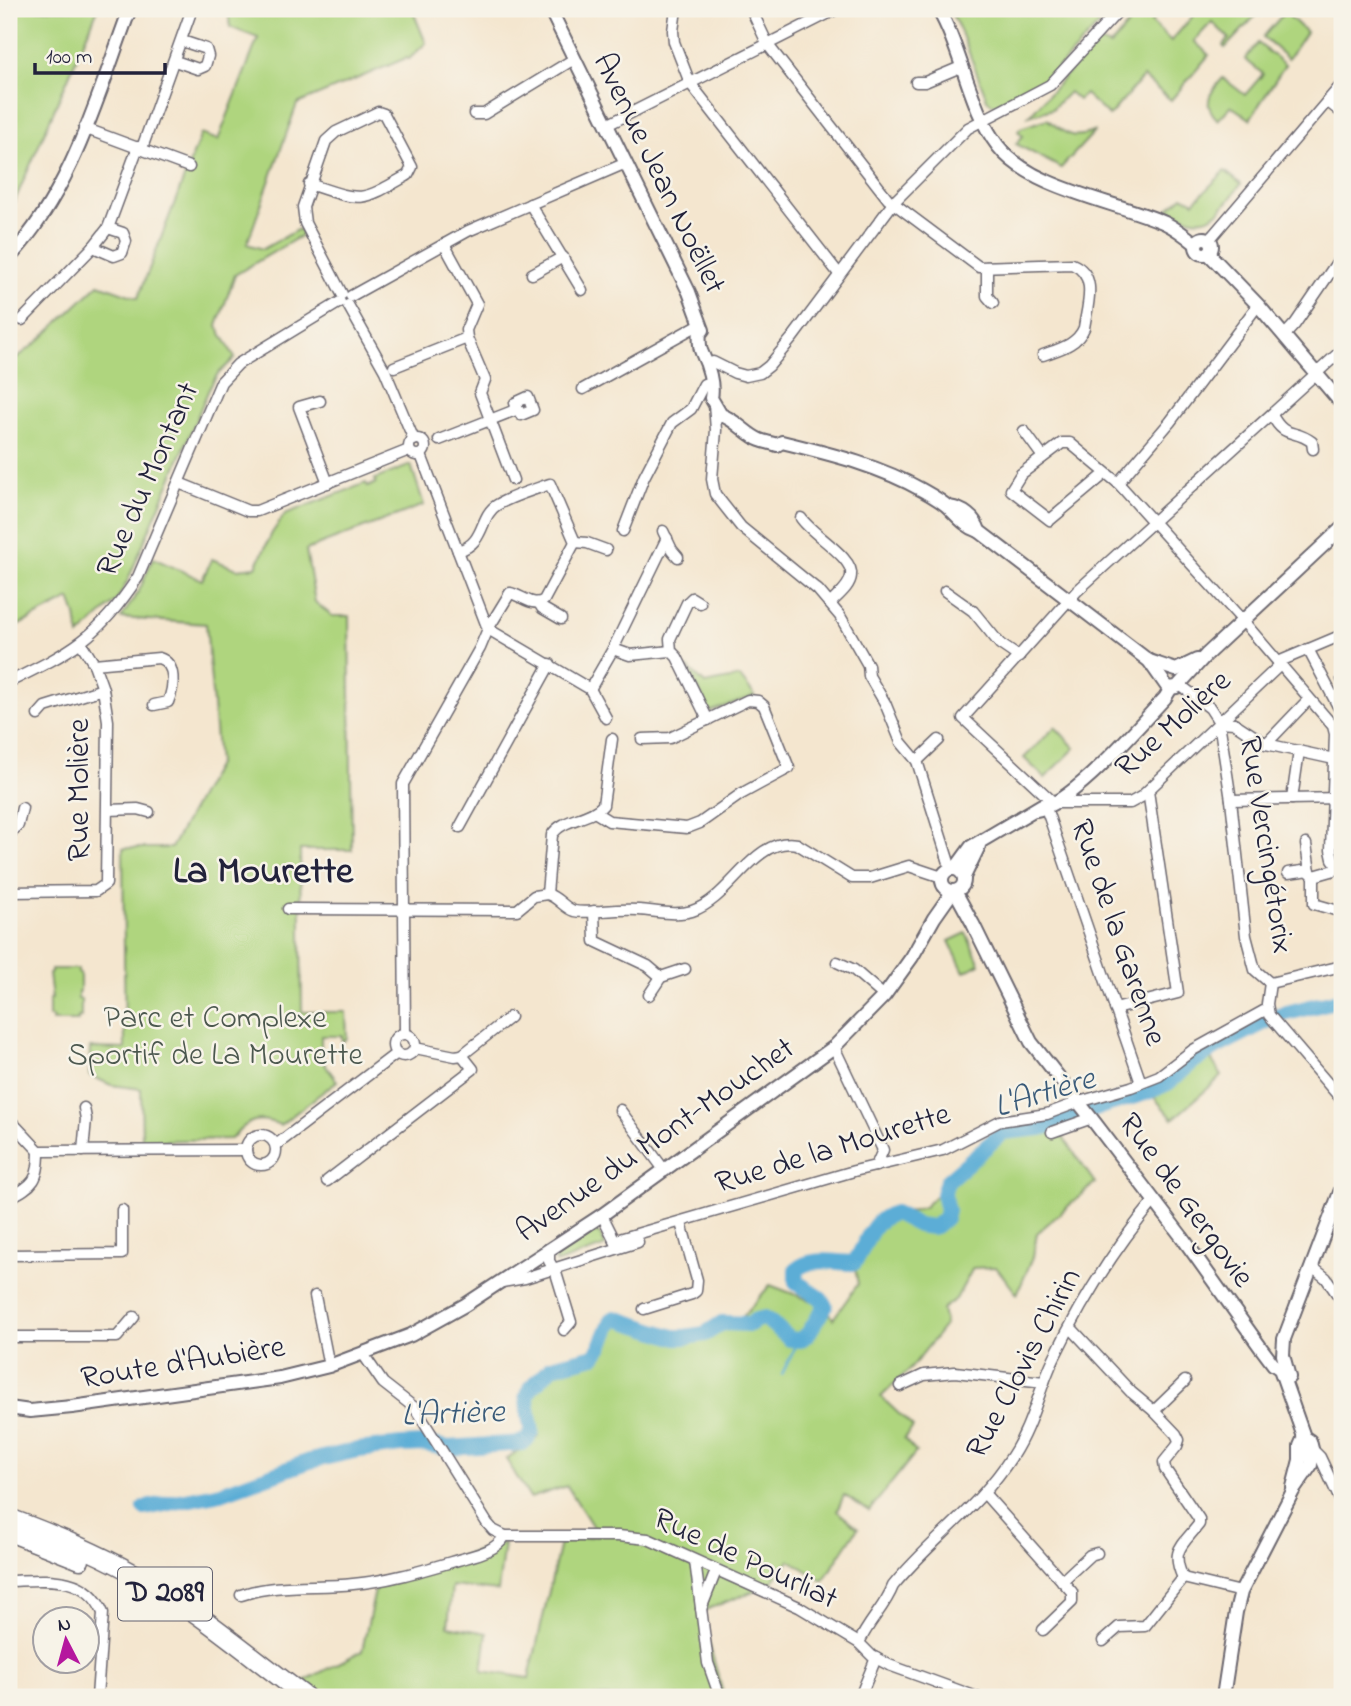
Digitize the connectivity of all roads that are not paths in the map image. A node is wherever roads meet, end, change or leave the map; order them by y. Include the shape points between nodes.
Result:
1 (130, 9) edge
2 (192, 9) edge
3 (550, 9) edge
4 (676, 9) edge
5 (751, 9) edge
6 (836, 9) edge
7 (938, 9) edge
8 (1120, 9) edge
9 (182, 41) junction
10 (768, 45) junction
11 (574, 59) junction
12 (175, 61) junction
13 (963, 65) junction
14 (916, 82) dead end
15 (690, 83) junction
16 (1342, 84) edge
17 (1327, 101) junction
18 (1342, 113) edge
19 (474, 114) dead end
20 (984, 119) junction
21 (612, 122) junction
22 (84, 128) junction
23 (140, 148) junction
24 (626, 163) junction
25 (189, 167) dead end
26 (309, 184) junction
27 (894, 202) junction
28 (530, 204) junction
29 (108, 228) junction
30 (444, 244) junction
31 (1209, 246) junction
32 (93, 247) junction
33 (1342, 255) edge
34 (563, 257) junction
35 (9, 258) edge
36 (987, 267) junction
37 (532, 274) dead end
38 (839, 274) junction
39 (582, 290) dead end
40 (345, 300) junction
41 (993, 303) dead end
42 (1258, 305) junction
43 (22, 320) dead end
44 (700, 324) junction
45 (1284, 336) junction
46 (467, 338) junction
47 (1342, 349) edge
48 (1044, 355) dead end
49 (707, 361) junction
50 (394, 367) dead end
51 (1317, 374) junction
52 (583, 389) dead end
53 (712, 392) junction
54 (320, 401) dead end
55 (531, 403) dead end
56 (1342, 404) edge
57 (1272, 415) junction
58 (727, 417) junction
59 (490, 420) junction
60 (716, 430) junction
61 (1024, 430) dead end
62 (414, 440) junction
63 (439, 440) dead end
64 (1313, 449) dead end
65 (409, 450) junction
66 (421, 455) junction
67 (1043, 457) junction
68 (1106, 473) junction
69 (513, 480) dead end
70 (179, 483) junction
71 (328, 483) junction
72 (1118, 483) junction
73 (801, 518) dead end
74 (1153, 522) junction
75 (1342, 528) edge
76 (623, 531) dead end
77 (575, 542) junction
78 (606, 550) dead end
79 (458, 551) junction
80 (678, 557) dead end
81 (945, 592) dead end
82 (1070, 599) junction
83 (696, 601) dead end
84 (539, 603) junction
85 (831, 603) junction
86 (561, 619) dead end
87 (1243, 621) junction
88 (488, 629) junction
89 (1342, 635) edge
90 (81, 643) junction
91 (613, 649) junction
92 (1308, 649) junction
93 (671, 651) junction
94 (1020, 657) junction
95 (1279, 663) junction
96 (94, 664) junction
97 (550, 664) junction
98 (1172, 680) junction
99 (9, 682) edge
100 (103, 689) junction
101 (590, 689) junction
102 (1309, 699) junction
103 (154, 705) dead end
104 (1342, 714) edge
105 (38, 715) dead end
106 (606, 719) dead end
107 (708, 720) junction
108 (1219, 722) junction
109 (1337, 724) edge
110 (612, 738) dead end
111 (642, 738) dead end
112 (939, 740) dead end
113 (1266, 744) junction
114 (1299, 751) junction
115 (1334, 759) junction
116 (917, 761) junction
117 (1148, 791) junction
118 (1337, 798) edge
119 (1292, 799) junction
120 (1231, 800) junction
121 (1046, 805) junction
122 (22, 808) dead end
123 (108, 810) junction
124 (149, 812) dead end
125 (596, 814) junction
126 (460, 827) dead end
127 (9, 835) edge
128 (1306, 844) dead end
129 (1341, 869) edge
130 (1288, 873) dead end
131 (1312, 873) junction
132 (953, 881) junction
133 (9, 892) edge
134 (547, 894) junction
135 (288, 909) dead end
136 (965, 909) junction
137 (404, 910) junction
138 (594, 911) junction
139 (1342, 912) edge
140 (936, 914) junction
141 (974, 923) junction
142 (837, 962) dead end
143 (1342, 966) edge
144 (685, 969) dead end
145 (661, 977) junction
146 (1270, 983) junction
147 (649, 995) dead end
148 (884, 996) junction
149 (1115, 1010) junction
150 (1268, 1012) junction
151 (510, 1017) dead end
152 (405, 1033) junction
153 (834, 1047) junction
154 (415, 1048) junction
155 (397, 1053) junction
156 (463, 1055) junction
157 (1140, 1083) junction
158 (1342, 1100) edge
159 (84, 1108) dead end
160 (620, 1110) dead end
161 (1085, 1110) junction
162 (9, 1119) edge
163 (1052, 1132) dead end
164 (276, 1145) junction
165 (246, 1150) junction
166 (39, 1151) junction
167 (83, 1151) junction
168 (877, 1166) junction
169 (665, 1171) junction
170 (327, 1181) dead end
171 (1342, 1186) edge
172 (9, 1198) edge
173 (1154, 1201) junction
174 (122, 1210) dead end
175 (602, 1215) junction
176 (682, 1226) junction
177 (617, 1245) junction
178 (549, 1249) junction
179 (9, 1255) edge
180 (1311, 1266) junction
181 (553, 1269) junction
182 (498, 1283) junction
183 (315, 1296) dead end
184 (1342, 1301) edge
185 (644, 1308) dead end
186 (134, 1317) dead end
187 (1071, 1328) junction
188 (564, 1330) dead end
189 (9, 1337) edge
190 (363, 1354) junction
191 (1274, 1358) junction
192 (329, 1366) junction
193 (1185, 1381) dead end
194 (1044, 1382) junction
195 (900, 1386) dead end
196 (9, 1408) edge
197 (1154, 1411) junction
198 (1303, 1432) junction
199 (1312, 1449) junction
200 (1306, 1462) junction
201 (1326, 1472) junction
202 (984, 1493) junction
203 (1342, 1504) edge
204 (9, 1518) edge
205 (9, 1532) edge
206 (505, 1536) junction
207 (1097, 1553) dead end
208 (695, 1561) junction
209 (716, 1571) junction
210 (1183, 1578) junction
211 (9, 1581) edge
212 (1062, 1581) junction
213 (1241, 1592) junction
214 (240, 1595) dead end
215 (700, 1612) junction
216 (1043, 1630) dead end
217 (1102, 1641) dead end
218 (859, 1643) junction
219 (876, 1658) junction
220 (97, 1697) edge
221 (287, 1697) edge
222 (306, 1697) edge
223 (720, 1697) edge
224 (860, 1697) edge
225 (977, 1697) edge
226 (1223, 1697) edge

1 - 22 main road
2 - 9 street
3 - 11 main road, Avenue Jean Noëllet
4 - 15 street via 674,42
5 - 10 street
6 - 10 street
7 - 13 main road
8 - 20 street via 1050,85
9 - 12 street
9 - 12 street via 206,50 205,66 198,69
10 - 15 street
10 - 27 street
11 - 19 street via 484,114
11 - 21 main road, Avenue Jean Noëllet
12 - 23 street
13 - 14 street
13 - 20 main road
15 - 21 street
15 - 38 street
16 - 17 street
17 - 18 street
17 - 31 street
20 - 27 street via 968,128
20 - 31 main road via 998,146 1034,176 1166,224 1196,244 1203,238
21 - 24 main road, Avenue Jean Noëllet
22 - 23 street
22 - 35 main road via 54,199
23 - 25 street
23 - 29 street
24 - 28 street, Rue du Montant
24 - 44 main road, Avenue Jean Noëllet
26 - 26 street via 326,141 374,112 384,114 412,167 408,175 360,199
26 - 40 street via 303,207 305,223
27 - 36 street via 970,262
27 - 38 street
28 - 30 street, Rue du Montant
28 - 34 street
29 - 32 street
29 - 32 street via 123,233 127,241 122,253 114,257
30 - 40 street, Rue du Montant
30 - 46 street via 477,304
31 - 42 main road
32 - 43 street
33 - 45 street
34 - 37 street
34 - 39 street
36 - 41 street via 986,296
36 - 48 street via 1072,264 1088,275 1082,335
38 - 49 street via 760,373 746,376
40 - 62 street via 385,371
40 - 70 street, Rue du Montant via 238,363 226,375
42 - 45 main road
42 - 72 street
44 - 49 main road, Avenue Jean Noëllet
44 - 52 street
45 - 51 main road
46 - 50 street
46 - 59 street via 485,380 480,393
47 - 51 street
49 - 53 main road, Avenue Jean Noëllet
51 - 56 main road
51 - 57 street
53 - 58 main road, Avenue Jean Noëllet
53 - 60 street
53 - 76 street via 704,384 691,409 672,423
54 - 71 street via 299,407
55 - 59 street via 528,397 515,403 518,409
57 - 64 street via 1284,431 1312,442
57 - 74 street
58 - 60 street
58 - 82 main road, Avenue Jean Noëllet via 752,433 902,479 949,508 955,517
59 - 63 street
59 - 69 street
60 - 85 street via 712,479 718,501 741,527
61 - 67 street
62 - 65 street
62 - 66 street via 426,445
65 - 66 street
65 - 71 street
66 - 79 street
67 - 68 street via 1065,442
67 - 68 street via 1021,474 1011,490 1050,520
68 - 72 street
70 - 71 street via 253,512
70 - 90 street, Rue du Montant via 138,577 112,615
72 - 74 street
73 - 85 street via 850,566 852,577
74 - 82 street
74 - 87 street
75 - 87 main road, Avenue du Mont-Mouchet
77 - 78 street
77 - 79 street via 550,484 494,506 474,543
77 - 84 street
79 - 88 street
80 - 91 street via 665,534
81 - 94 street via 973,611 1000,644
82 - 94 street
82 - 98 main road, Avenue Jean Noëllet
83 - 93 street via 687,603 670,639
84 - 86 street
84 - 88 street via 510,593
85 - 116 street via 868,665 901,742
87 - 95 street
87 - 98 main road, Avenue du Mont-Mouchet
88 - 97 street
88 - 137 street via 403,784
89 - 92 street
90 - 96 street, Rue Molière
90 - 99 street, Rue du Montant
91 - 93 street via 630,655
91 - 101 street
92 - 95 street
92 - 104 street
93 - 107 street
94 - 121 street via 963,718
95 - 102 street
95 - 108 street, Rue Molière
96 - 100 street, Rue Molière
96 - 103 street via 167,661 173,690 168,702
97 - 101 street
97 - 126 street
98 - 108 street, Rue Vercingétorix via 1210,708
98 - 121 main road, Avenue du Mont-Mouchet via 1151,713 1089,775 1064,788
100 - 105 street via 45,707
100 - 123 street, Rue Molière via 108,721
101 - 106 street
102 - 109 street
102 - 113 street
107 - 111 street via 670,738
107 - 125 street via 748,701 758,701 789,768 687,828 609,821
108 - 113 street via 1234,723
108 - 117 street, Rue Molière
108 - 120 street, Rue Vercingétorix
109 - 115 street
110 - 125 street via 606,794
112 - 116 street
113 - 114 street
114 - 115 street
114 - 119 street
115 - 118 street
116 - 132 street
117 - 121 street, Rue Molière via 1130,803
117 - 149 street via 1178,993
118 - 119 street
118 - 129 street via 1331,850
119 - 120 street
120 - 146 street, Rue Vercingétorix via 1246,936 1255,970
121 - 132 main road, Avenue du Mont-Mouchet via 990,834
121 - 149 street, Rue de la Garenne
122 - 127 street via 18,825
123 - 124 street
123 - 133 street, Rue Molière via 107,876 102,888
125 - 134 street via 554,831
128 - 131 street
129 - 131 street
130 - 131 street
131 - 139 street via 1314,904
132 - 136 main road, Rue de Gergovie
132 - 138 street via 909,866 870,878 852,878 788,842 763,852 722,894 690,912
132 - 140 main road, Avenue du Mont-Mouchet
132 - 141 main road, Rue de Gergovie
134 - 137 street via 517,910
134 - 138 street via 577,912
135 - 137 street
136 - 140 main road
136 - 141 main road, Rue de Gergovie
137 - 152 street
138 - 145 street via 595,941
140 - 148 main road, Avenue du Mont-Mouchet
141 - 161 main road, Rue de Gergovie via 1031,1042
142 - 148 street
143 - 146 street
144 - 145 street
145 - 147 street
146 - 150 street
148 - 153 main road, Avenue du Mont-Mouchet
149 - 157 street, Rue de la Garenne
150 - 157 street via 1194,1049 1158,1076
150 - 158 street
151 - 156 street
152 - 154 street via 414,1038
152 - 155 street via 394,1041
153 - 168 street via 883,1150
153 - 169 main road, Avenue du Mont-Mouchet
154 - 155 street via 407,1056
154 - 156 street
155 - 164 street
156 - 170 street via 473,1069
157 - 161 street
159 - 167 street
160 - 169 street
161 - 163 street
161 - 168 street, Rue de la Mourette via 1000,1121 943,1150
161 - 173 main road, Rue de Gergovie
162 - 166 street
164 - 165 street via 267,1135 258,1134
164 - 165 street via 274,1159 266,1164 253,1163
165 - 167 street
166 - 167 street
166 - 172 street via 36,1178
168 - 176 street, Rue de la Mourette
169 - 175 main road, Avenue du Mont-Mouchet
171 - 180 main road
173 - 187 street, Rue Clovis Chirin via 1115,1249
173 - 191 main road, Rue de Gergovie
174 - 179 street via 122,1254
175 - 177 street
175 - 178 main road, Avenue du Mont-Mouchet
176 - 177 street, Rue de la Mourette
176 - 185 street, Rue de la Mourette via 696,1291
177 - 181 street, Rue de la Mourette
178 - 181 street
178 - 182 main road, Avenue du Mont-Mouchet
180 - 184 street
180 - 191 main road
181 - 182 street, Rue de la Mourette
181 - 188 street via 571,1322
182 - 190 main road, Avenue du Mont-Mouchet via 411,1335
183 - 192 street
186 - 189 street via 117,1337
187 - 194 street, Rue Clovis Chirin
187 - 197 street
190 - 192 main road, Route d'Aubière
190 - 206 street via 383,1383 415,1408 487,1523
191 - 198 main road, Rue de Gergovie via 1272,1371 1286,1387
192 - 196 main road, Route d'Aubière via 280,1378 72,1407
193 - 197 street
194 - 195 street via 954,1372 924,1375
194 - 202 street, Rue Clovis Chirin via 1012,1457
197 - 210 street via 1177,1434 1177,1446 1164,1462 1165,1469 1199,1519 1175,1560
198 - 199 main road, Rue de Gergovie
198 - 200 main road via 1300,1446
199 - 200 main road
199 - 201 street
200 - 201 street
200 - 213 main road
201 - 203 street
202 - 212 street
202 - 218 street, Rue Clovis Chirin via 905,1570
204 - 222 highway, D 2089 via 146,1580
205 - 221 highway, D 2089 via 93,1565 142,1592
206 - 208 street, Rue de Pourliat via 642,1537
206 - 214 street via 485,1552 428,1569 374,1581
207 - 212 street
208 - 209 street, Rue de Pourliat
208 - 215 street
209 - 215 street
209 - 218 street, Rue de Pourliat via 799,1607
210 - 213 street
210 - 217 street via 1149,1623 1119,1627
211 - 220 street via 60,1580 94,1597 103,1613
212 - 216 street via 1074,1597
213 - 226 main road
215 - 223 street via 708,1663
218 - 219 street, Rue de Pourliat
219 - 224 street
219 - 225 street

